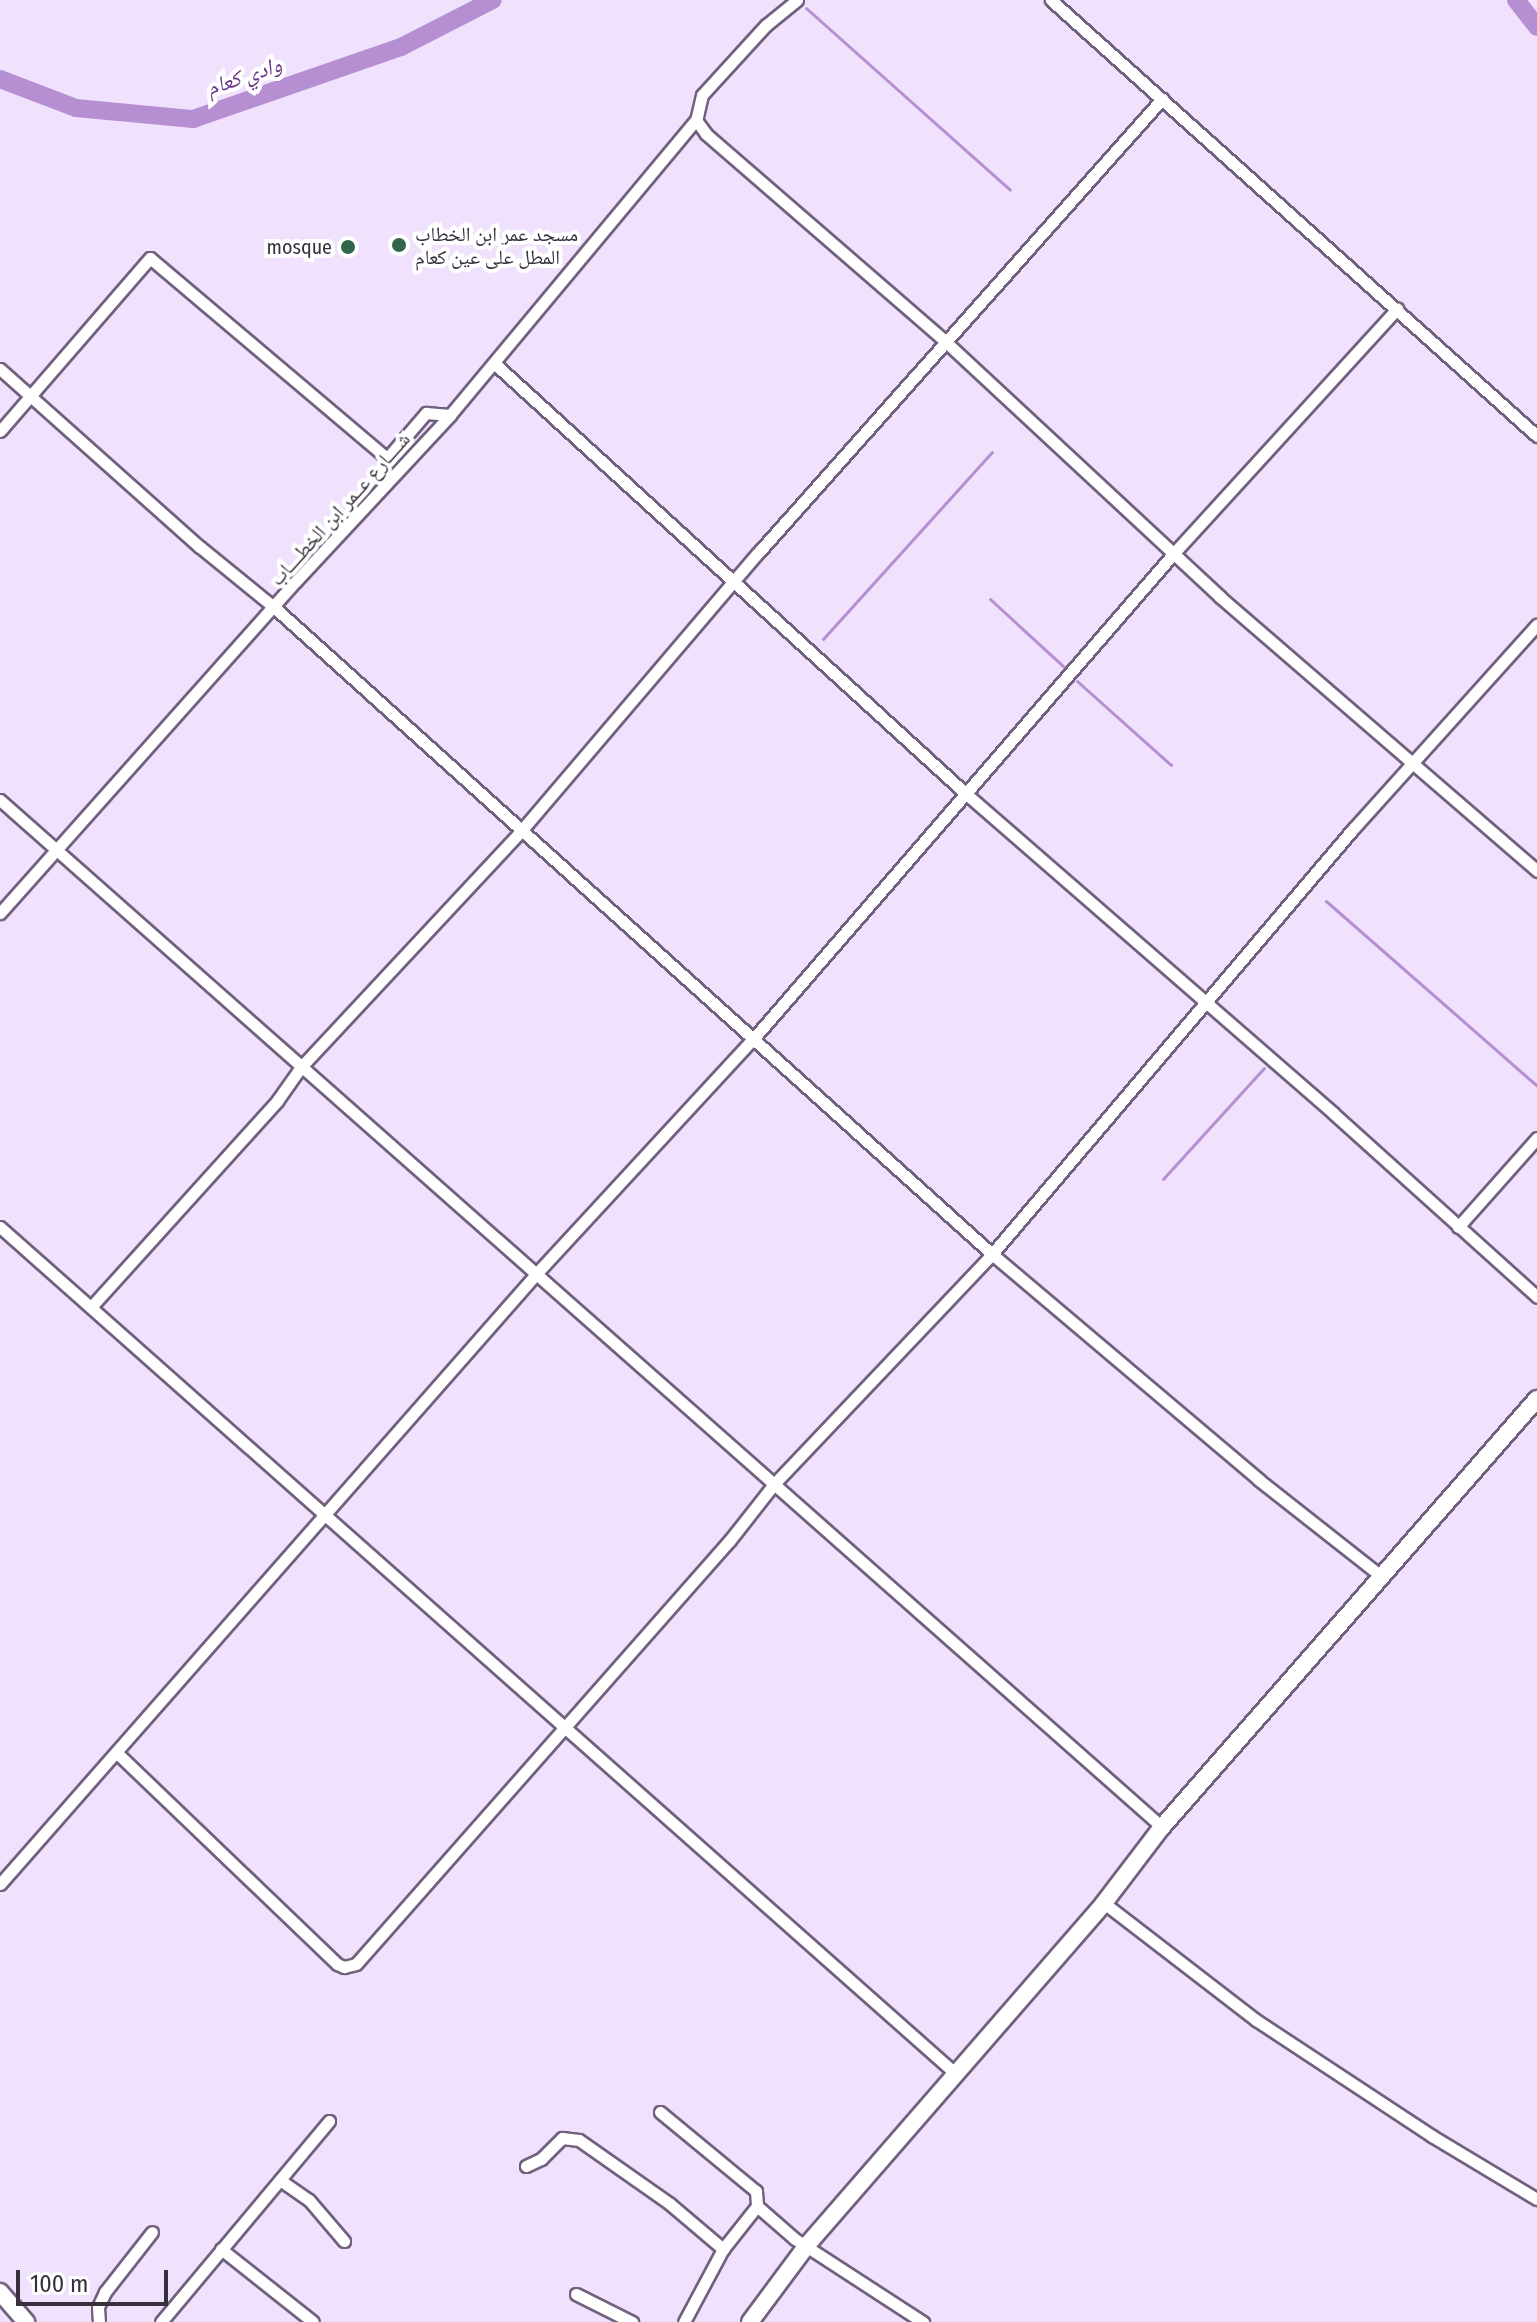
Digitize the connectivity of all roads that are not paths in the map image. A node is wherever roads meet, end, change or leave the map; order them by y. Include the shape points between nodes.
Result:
1 (797, 0) edge
2 (1051, 0) edge
3 (1162, 99) junction
4 (696, 120) junction
5 (1397, 309) junction
6 (947, 343) junction
7 (494, 363) junction
8 (0, 369) edge
9 (30, 397) junction
10 (450, 415) junction
11 (0, 431) edge
12 (1537, 436) edge
13 (1174, 553) junction
14 (734, 581) junction
15 (275, 608) junction
16 (1537, 625) edge
17 (1414, 764) junction
18 (964, 792) junction
19 (0, 800) edge
20 (521, 831) junction
21 (56, 850) junction
22 (1537, 871) edge
23 (0, 913) edge
24 (1206, 1003) junction
25 (754, 1038) junction
26 (301, 1067) junction
27 (1537, 1138) edge
28 (0, 1227) edge
29 (1458, 1227) junction
30 (992, 1254) junction
31 (536, 1274) junction
32 (1537, 1297) edge
33 (91, 1307) junction
34 (1537, 1399) edge
35 (774, 1484) junction
36 (324, 1515) junction
37 (1381, 1576) junction
38 (566, 1727) junction
39 (116, 1752) junction
40 (1162, 1827) junction
41 (0, 1884) edge
42 (1104, 1903) junction
43 (955, 2073) junction
44 (660, 2112) dead end
45 (329, 2121) dead end
46 (526, 2166) dead end
47 (280, 2180) junction
48 (1537, 2199) edge
49 (757, 2206) junction
50 (152, 2232) dead end
51 (344, 2241) dead end
52 (808, 2244) junction
53 (221, 2249) junction
54 (723, 2249) junction
55 (0, 2292) edge
56 (576, 2294) dead end
57 (26, 2322) edge
58 (99, 2322) edge
59 (161, 2322) edge
60 (313, 2322) edge
61 (632, 2322) edge
62 (684, 2322) edge
63 (750, 2322) edge
64 (923, 2322) edge

1 - 4 street, شــــارع عــمر ابن الخطــــاب via 766,25 702,95
2 - 3 street
3 - 5 street
3 - 6 street
4 - 6 street
4 - 7 street, شــــارع عــمر ابن الخطــــاب
5 - 12 street
5 - 13 street
6 - 13 street
6 - 14 street
7 - 10 street, شــــارع عــمر ابن الخطــــاب
7 - 14 street
8 - 9 street
9 - 10 street via 150,258 384,456 426,413
9 - 11 street
9 - 15 street
10 - 15 street, شــــارع عــمر ابن الخطــــاب
13 - 17 street
13 - 18 street
14 - 18 street
14 - 20 street
15 - 20 street
15 - 21 street, شــــارع عــمر ابن الخطــــاب
16 - 17 street
17 - 22 street
17 - 24 street
18 - 24 street
18 - 25 street
19 - 21 street
20 - 25 street
20 - 26 street
21 - 23 street, شــــارع عــمر ابن الخطــــاب
21 - 26 street
24 - 29 street
24 - 30 street
25 - 30 street
25 - 31 street
26 - 31 street
26 - 33 street via 277,1101
27 - 29 street
28 - 33 street
29 - 32 street
30 - 35 street
30 - 37 street
31 - 35 street
31 - 36 street
33 - 36 street
34 - 37 main road
35 - 38 street
35 - 40 street
36 - 38 street
36 - 39 street
37 - 40 main road
38 - 39 street via 356,1964 344,1967
38 - 43 street
39 - 41 street
40 - 42 main road
42 - 43 main road
42 - 48 street via 1256,2020
43 - 52 main road
44 - 49 street via 756,2191
45 - 47 street
46 - 54 street via 562,2138 573,2137 670,2204
47 - 51 street via 309,2200
47 - 53 street
49 - 52 street
49 - 54 street
50 - 58 street via 105,2292
52 - 63 main road
52 - 64 street
53 - 59 street
53 - 60 street
54 - 62 street
55 - 57 main road
56 - 61 street

